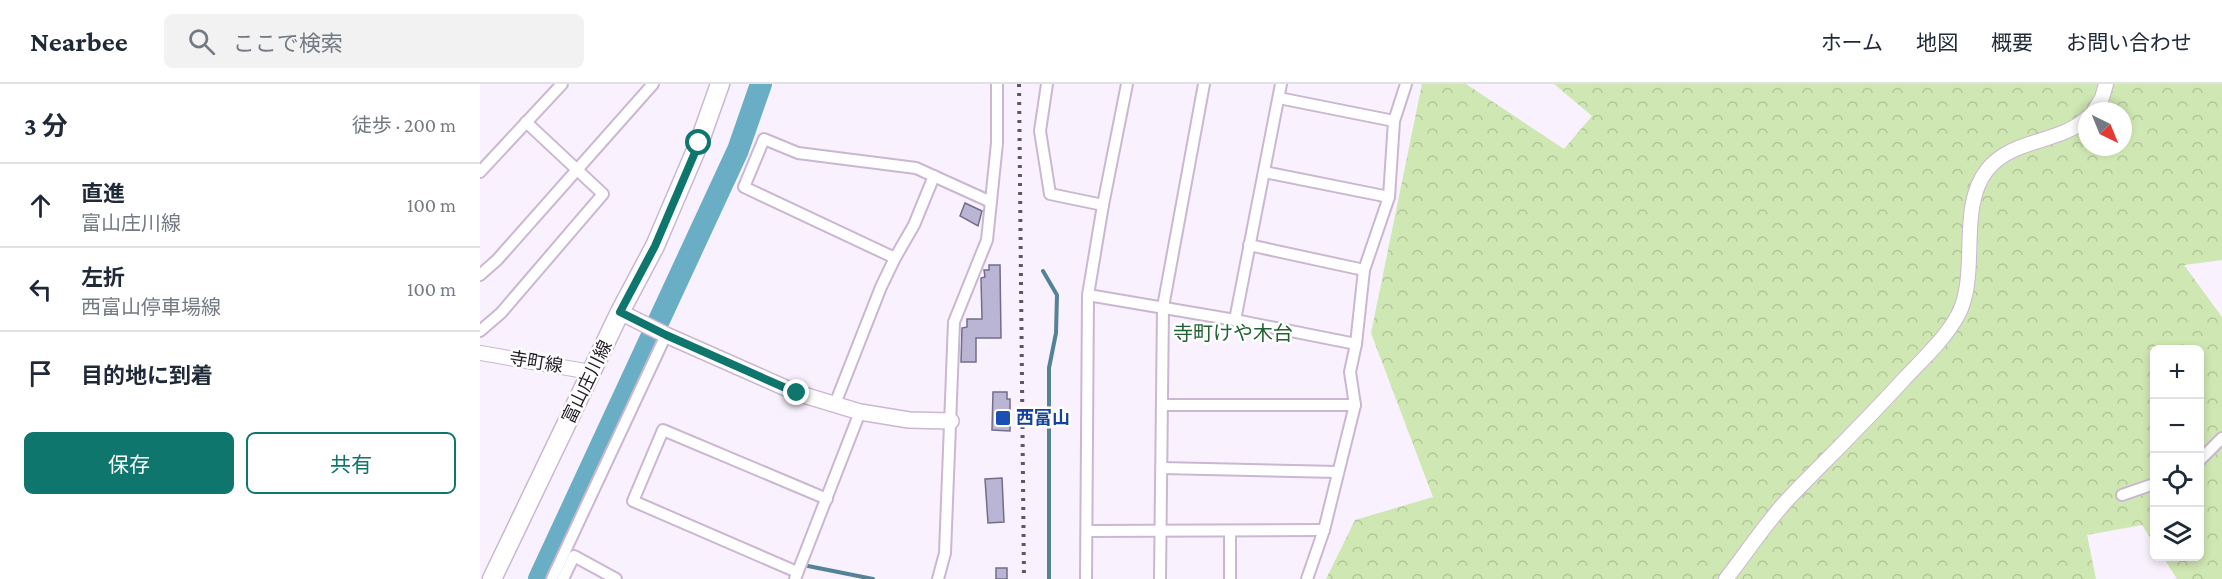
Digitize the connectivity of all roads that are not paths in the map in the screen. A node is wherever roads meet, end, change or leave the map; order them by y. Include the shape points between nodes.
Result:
1 (562, 84) edge
2 (653, 84) edge
3 (720, 84) edge
4 (997, 84) edge
5 (1047, 84) edge
6 (1126, 84) edge
7 (1204, 84) edge
8 (1281, 84) edge
9 (1406, 84) edge
10 (2106, 84) edge
11 (1279, 98) junction
12 (2100, 102) edge
13 (1394, 121) junction
14 (526, 122) junction
15 (2078, 124) edge
16 (577, 170) junction
17 (480, 172) edge
18 (1264, 172) junction
19 (934, 176) junction
20 (1389, 197) junction
21 (991, 202) junction
22 (1103, 205) junction
23 (1249, 246) junction
24 (895, 258) junction
25 (1364, 270) junction
26 (480, 275) edge
27 (1088, 295) junction
28 (1162, 307) junction
29 (620, 312) junction
30 (1235, 320) junction
31 (480, 331) edge
32 (666, 335) junction
33 (1356, 344) junction
34 (480, 353) edge
35 (591, 372) junction
36 (835, 404) junction
37 (1162, 405) junction
38 (1355, 405) junction
39 (860, 412) junction
40 (951, 420) junction
41 (2222, 438) edge
42 (2204, 455) edge
43 (1162, 468) junction
44 (1338, 472) junction
45 (2150, 485) edge
46 (2122, 495) dead end
47 (827, 499) junction
48 (1324, 530) junction
49 (1087, 531) junction
50 (1161, 531) junction
51 (1230, 532) junction
52 (796, 576) edge
53 (492, 579) edge
54 (552, 579) edge
55 (563, 579) edge
56 (616, 579) edge
57 (938, 579) edge
58 (1086, 579) edge
59 (1160, 579) edge
60 (1230, 579) edge
61 (1307, 579) edge
62 (1726, 579) edge

1 - 14 street
2 - 16 street
3 - 29 main road, 富山庄川線 via 659,235
4 - 21 street
5 - 22 street via 1040,131 1050,194
6 - 22 street
7 - 28 street
8 - 11 street
9 - 13 street
10 - 12 street
11 - 13 street
11 - 18 street
13 - 20 street
14 - 16 street
14 - 17 street
15 - 62 street via 2063,133 2013,150 1987,169 1972,208 1966,283 1959,314 1930,352 1789,499
16 - 26 street
16 - 31 street via 603,194 501,313
18 - 20 street
18 - 23 street
19 - 21 street
19 - 24 street
19 - 24 street via 916,168 798,153 764,139 744,187
20 - 25 street
21 - 40 street via 987,240 954,322
22 - 27 street
23 - 25 street
23 - 30 street
24 - 36 street
25 - 33 street
27 - 28 street
27 - 49 street
28 - 30 street
28 - 37 street
29 - 32 main road
29 - 35 main road, 富山庄川線
30 - 33 street
32 - 36 main road via 797,393
32 - 54 street
33 - 38 street via 1350,372
34 - 35 street, 寺町線
35 - 53 main road, 富山庄川線
36 - 39 main road
37 - 38 street
37 - 43 street
38 - 44 street
39 - 40 main road via 909,420
39 - 47 street
40 - 57 street via 945,553
41 - 42 street
43 - 44 street
43 - 50 street
44 - 48 street
45 - 46 street
47 - 52 street
47 - 52 street via 663,430 633,501
48 - 51 street
48 - 61 street
49 - 50 street
49 - 58 street
50 - 51 street
50 - 59 street
51 - 60 street
55 - 56 street via 574,556

